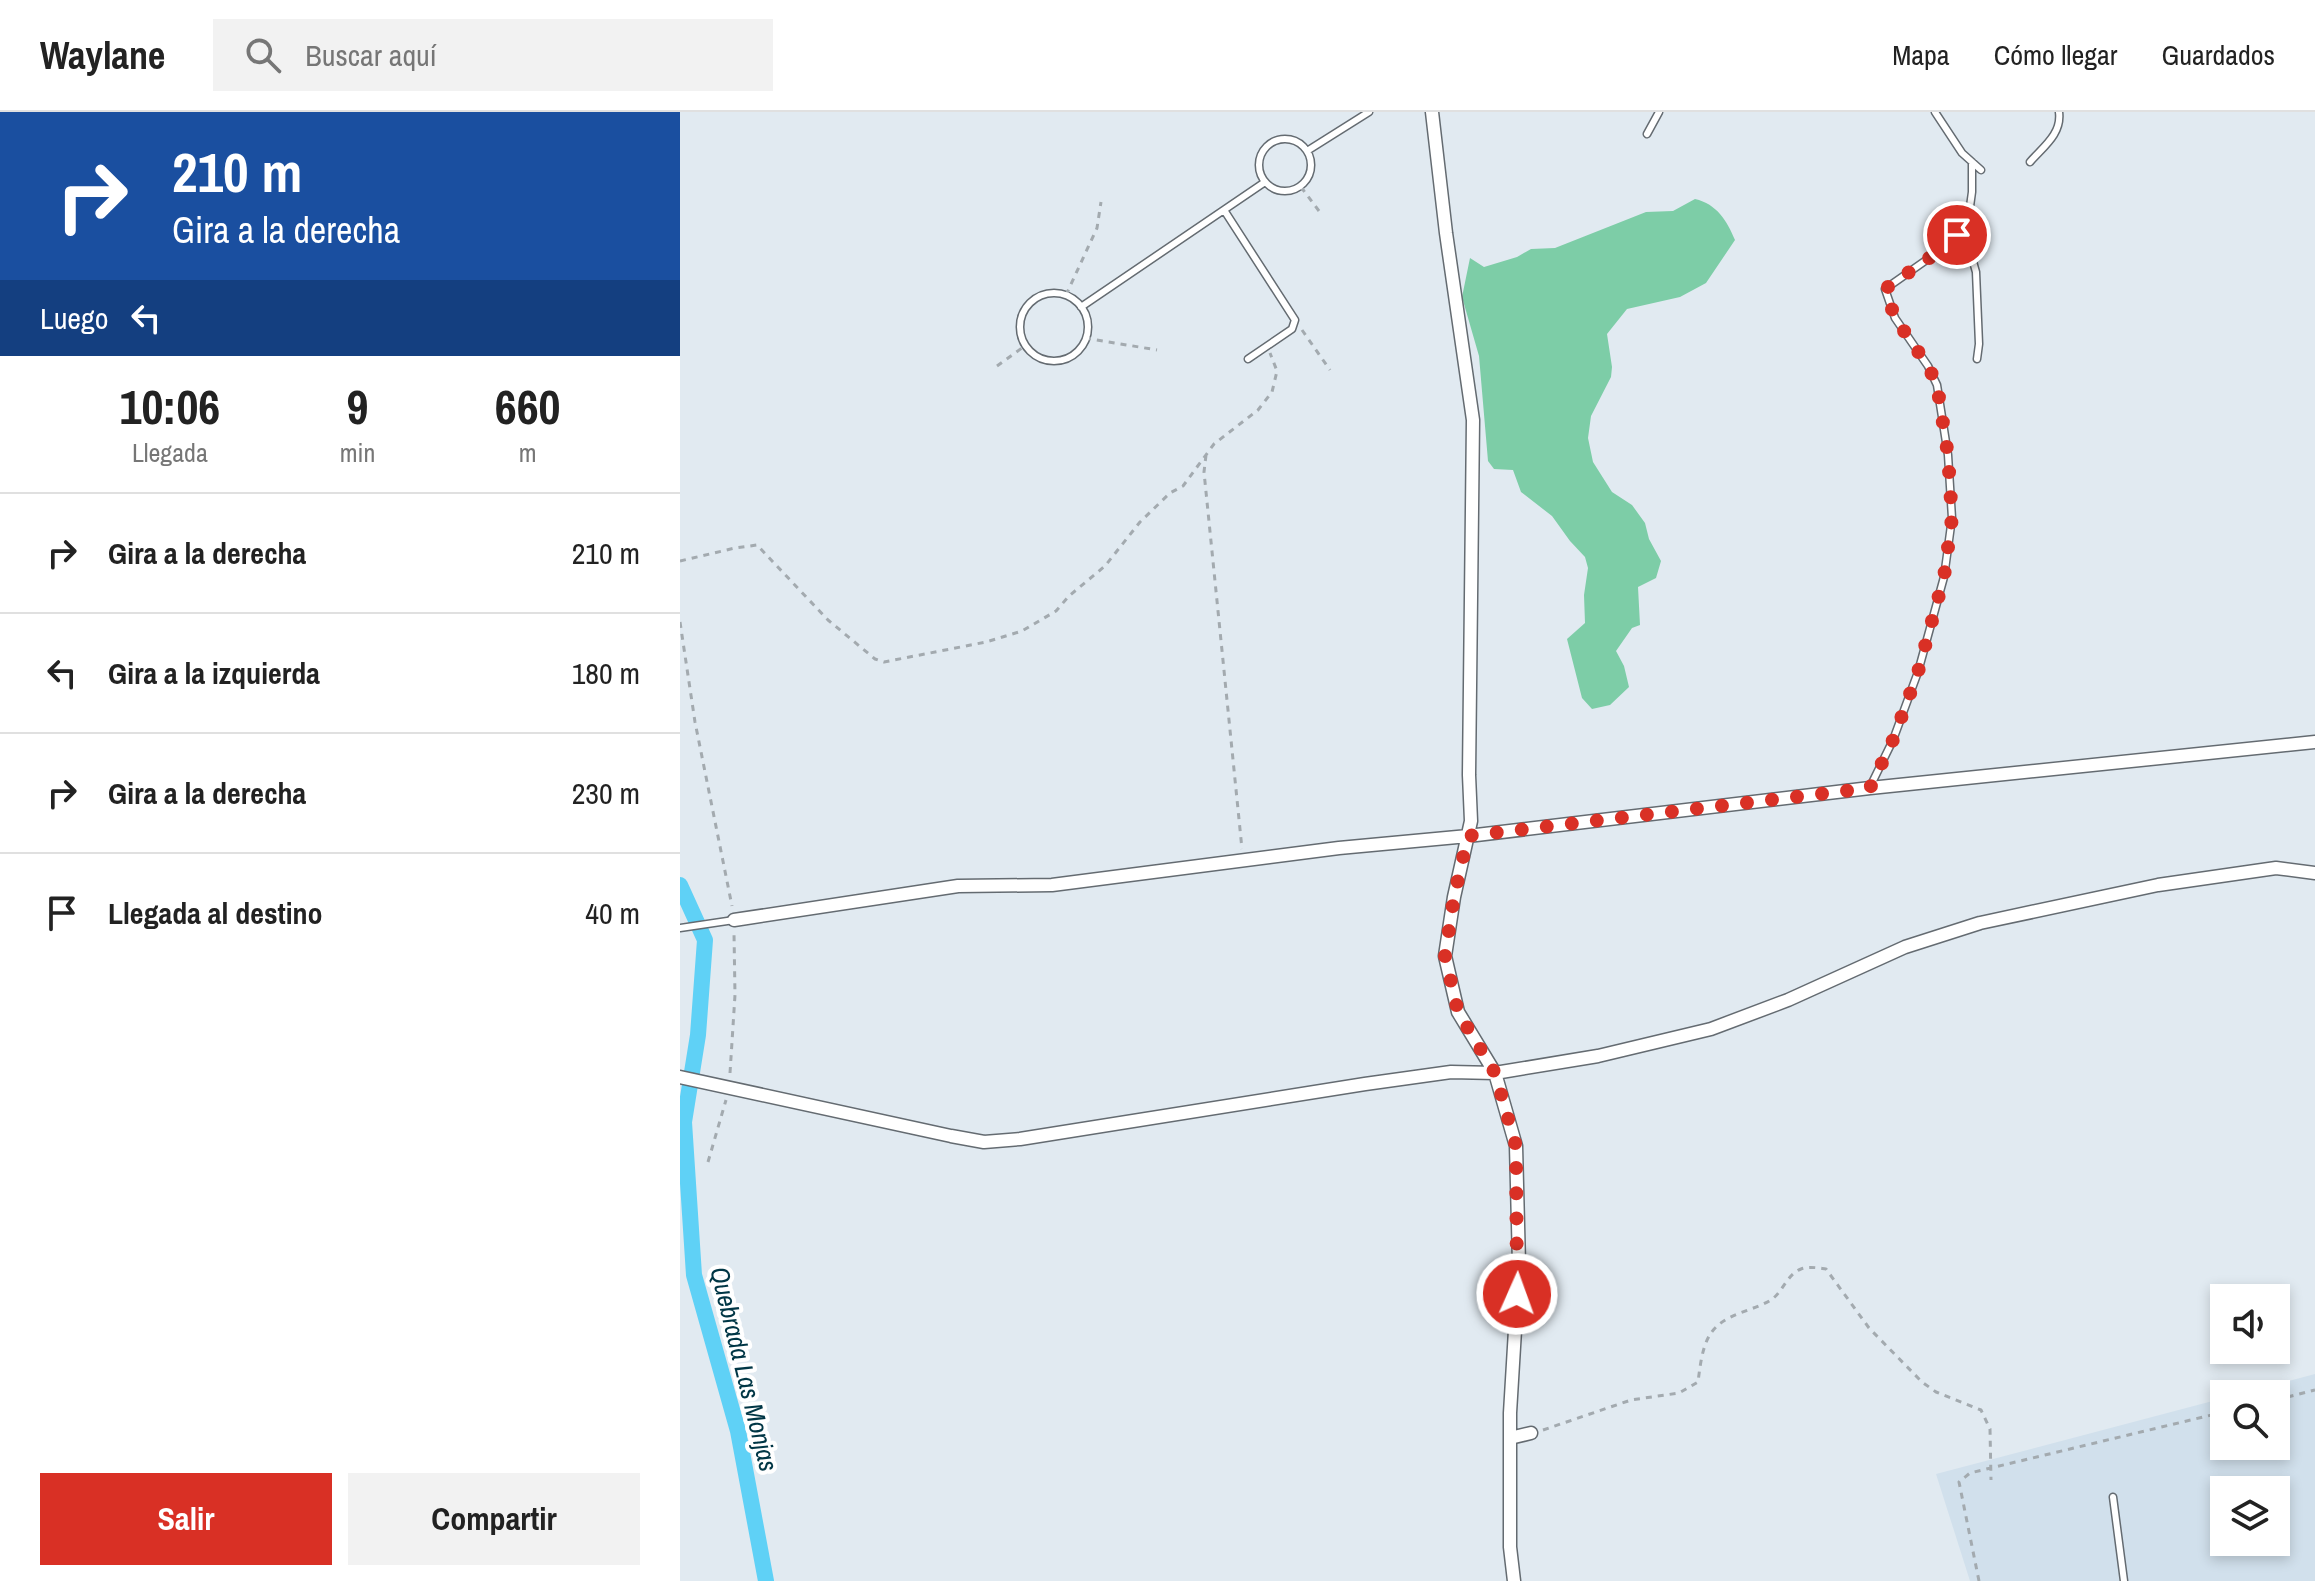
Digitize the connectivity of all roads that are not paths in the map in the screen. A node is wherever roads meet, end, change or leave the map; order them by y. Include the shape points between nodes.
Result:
1 (1369, 112) edge
2 (1432, 112) edge
3 (1659, 112) edge
4 (1935, 112) edge
5 (2059, 112) edge
6 (1647, 134) dead end
7 (1307, 151) junction
8 (1972, 162) junction
9 (2030, 162) dead end
10 (1981, 170) dead end
11 (1265, 182) junction
12 (1224, 210) junction
13 (1969, 211) junction
14 (1081, 307) junction
15 (1248, 359) dead end
16 (1977, 359) dead end
17 (2315, 742) edge
18 (1870, 788) junction
19 (1468, 836) junction
20 (2315, 873) edge
21 (734, 920) joint
22 (680, 928) edge
23 (1495, 1073) junction
24 (680, 1077) edge
25 (1531, 1433) road end
26 (1510, 1438) junction
27 (2113, 1497) dead end
28 (1514, 1581) edge
29 (2124, 1581) edge

1 - 7 lane
2 - 19 street via 1473,420
3 - 6 lane
4 - 8 lane
5 - 9 lane via 2056,133
7 - 11 lane via 1312,166 1301,187 1286,192
7 - 11 lane via 1294,140 1270,144 1260,158
8 - 10 lane
8 - 13 lane
11 - 12 lane
12 - 14 lane
12 - 15 lane via 1295,320 1292,329
13 - 16 lane
13 - 18 lane via 1952,242 1885,289 1895,318 1937,385 1952,518 1944,577 1918,672
14 - 14 lane via 1088,325 1073,354 1055,360 1036,355 1026,345 1020,324 1029,304 1048,293 1066,295
17 - 18 street
18 - 19 street
19 - 21 street via 1052,885 958,886
19 - 23 street via 1445,956 1458,1012
20 - 23 street via 2276,868 2158,885 1980,923 1905,947 1711,1029
21 - 22 lane
23 - 24 street via 1451,1072 984,1142
23 - 26 street via 1516,1146 1519,1264
25 - 26 street
26 - 28 street
27 - 29 lane

